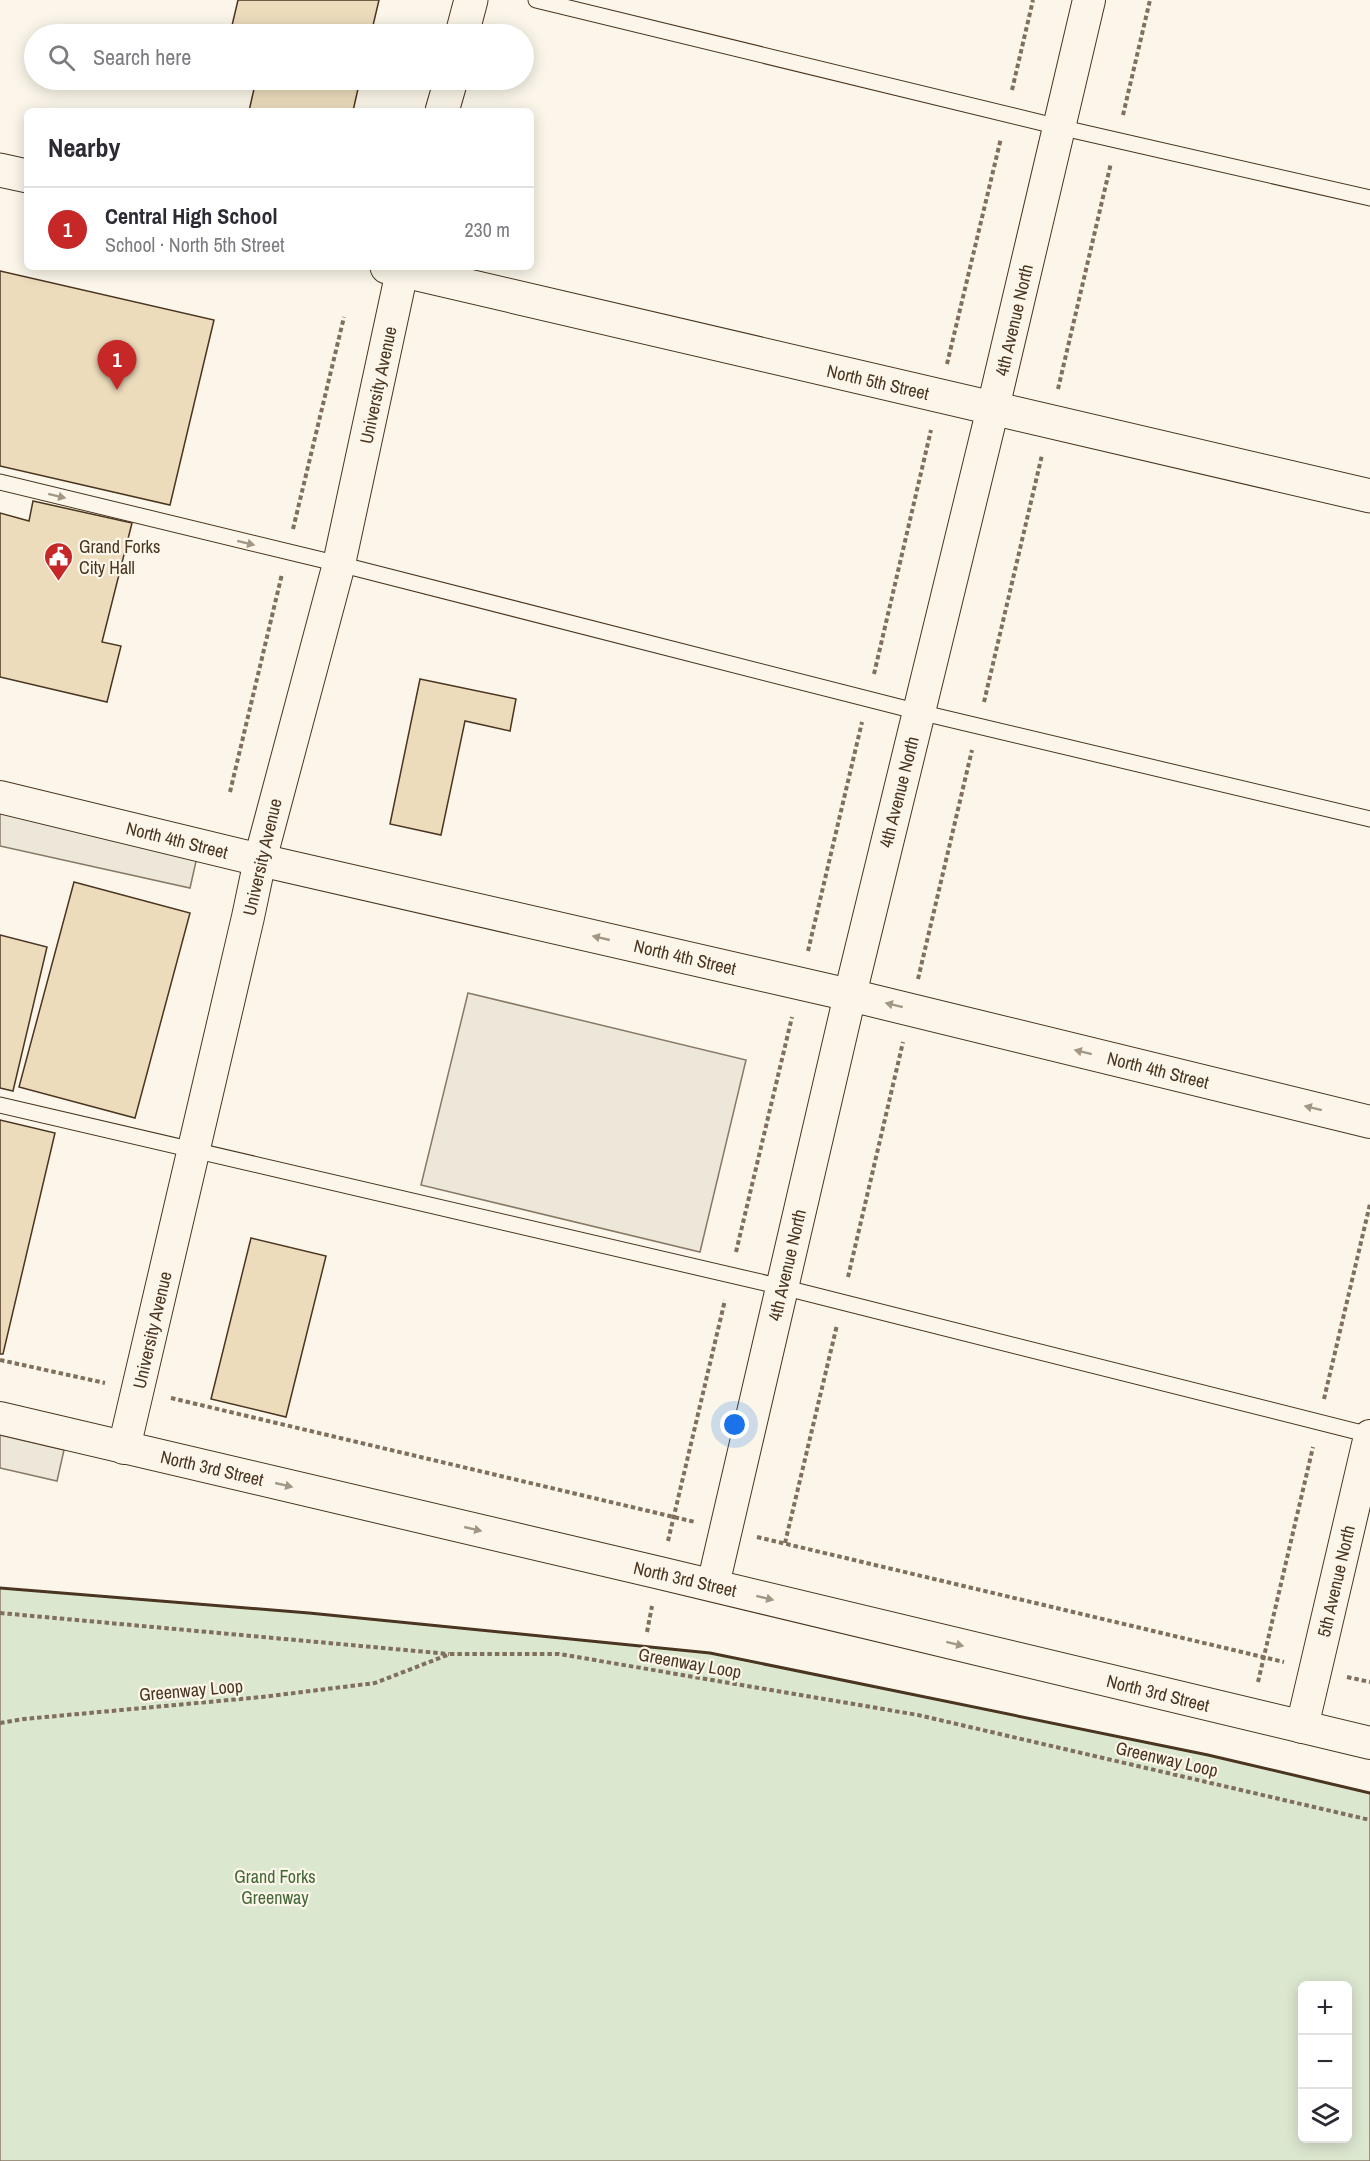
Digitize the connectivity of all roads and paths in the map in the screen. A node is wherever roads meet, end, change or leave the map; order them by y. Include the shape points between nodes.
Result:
1 (471, 0) edge
2 (536, 0) edge
3 (1034, 0) edge
4 (1089, 0) edge
5 (1150, 0) edge
6 (465, 24) edge
7 (447, 90) edge
8 (443, 108) edge
9 (1006, 114) junction
10 (1059, 127) junction
11 (1117, 140) junction
12 (0, 170) edge
13 (24, 175) edge
14 (1370, 198) edge
15 (397, 270) edge
16 (405, 270) edge
17 (939, 396) junction
18 (993, 408) junction
19 (1050, 421) junction
20 (0, 483) edge
21 (1370, 496) edge
22 (339, 564) junction
23 (868, 699) junction
24 (919, 712) junction
25 (978, 726) junction
26 (0, 797) edge
27 (1370, 819) edge
28 (260, 860) junction
29 (800, 983) junction
30 (850, 994) junction
31 (911, 1010) junction
32 (0, 1105) edge
33 (1370, 1122) edge
34 (193, 1150) junction
35 (1370, 1204) edge
36 (731, 1275) junction
37 (782, 1287) junction
38 (842, 1302) junction
39 (0, 1360) edge
40 (138, 1391) junction
41 (0, 1418) edge
42 (1318, 1422) junction
43 (1370, 1436) edge
44 (124, 1448) junction
45 (674, 1517) junction
46 (726, 1529) junction
47 (785, 1543) junction
48 (660, 1573) junction
49 (712, 1585) junction
50 (0, 1613) edge
51 (646, 1632) dead end
52 (450, 1654) junction
53 (1263, 1657) junction
54 (1315, 1669) junction
55 (1370, 1682) edge
56 (1250, 1715) junction
57 (0, 1723) edge
58 (1302, 1727) junction
59 (1370, 1743) edge
60 (1370, 1820) edge

1 - 6 main road
2 - 9 lane
3 - 9 path
4 - 10 street, 4th Avenue North
5 - 11 path
7 - 8 main road
9 - 10 lane
9 - 17 path
10 - 11 lane
10 - 18 street, 4th Avenue North
11 - 14 lane
11 - 19 path
12 - 13 main road
15 - 22 street, University Avenue
16 - 17 main road, North 5th Street
17 - 18 main road, North 5th Street
17 - 23 path
18 - 19 main road, North 5th Street
18 - 24 street, 4th Avenue North
19 - 21 main road, North 5th Street
19 - 25 path
20 -> 22 lane
22 - 23 lane
22 - 28 street, University Avenue
23 - 24 lane
23 - 29 path
24 - 25 lane
24 - 30 street, 4th Avenue North
25 - 27 lane
25 - 31 path
26 - 28 street, North 4th Street
29 -> 28 street, North 4th Street
28 - 34 street, University Avenue
29 - 30 street, North 4th Street
29 - 36 path
31 -> 30 street, North 4th Street
30 - 37 street, 4th Avenue North
33 -> 31 street, North 4th Street
31 - 38 path
32 - 34 lane
34 - 36 lane
34 - 40 street, University Avenue
35 - 42 path
36 - 37 lane
36 - 45 path
37 - 38 lane
37 - 46 street, 4th Avenue North
38 - 42 lane
38 - 47 path
39 - 40 path
40 - 44 street, University Avenue
40 - 45 path
41 - 44 street, North 3rd Street
42 - 43 lane
42 - 53 path
43 - 54 street, 5th Avenue North
44 -> 48 street, North 3rd Street
45 - 46 path
45 - 48 path
46 - 47 path
46 - 49 street, 4th Avenue North
47 - 53 path
48 - 49 street, North 3rd Street
48 - 51 path
49 -> 56 street, North 3rd Street
50 - 52 path
52 - 57 path, Greenway Loop via 375,1683
52 - 60 path, Greenway Loop via 559,1654 918,1715
53 - 54 path
53 - 56 path
54 - 55 path
54 - 58 street, 5th Avenue North
56 - 58 street, North 3rd Street
58 - 59 street, North 3rd Street

